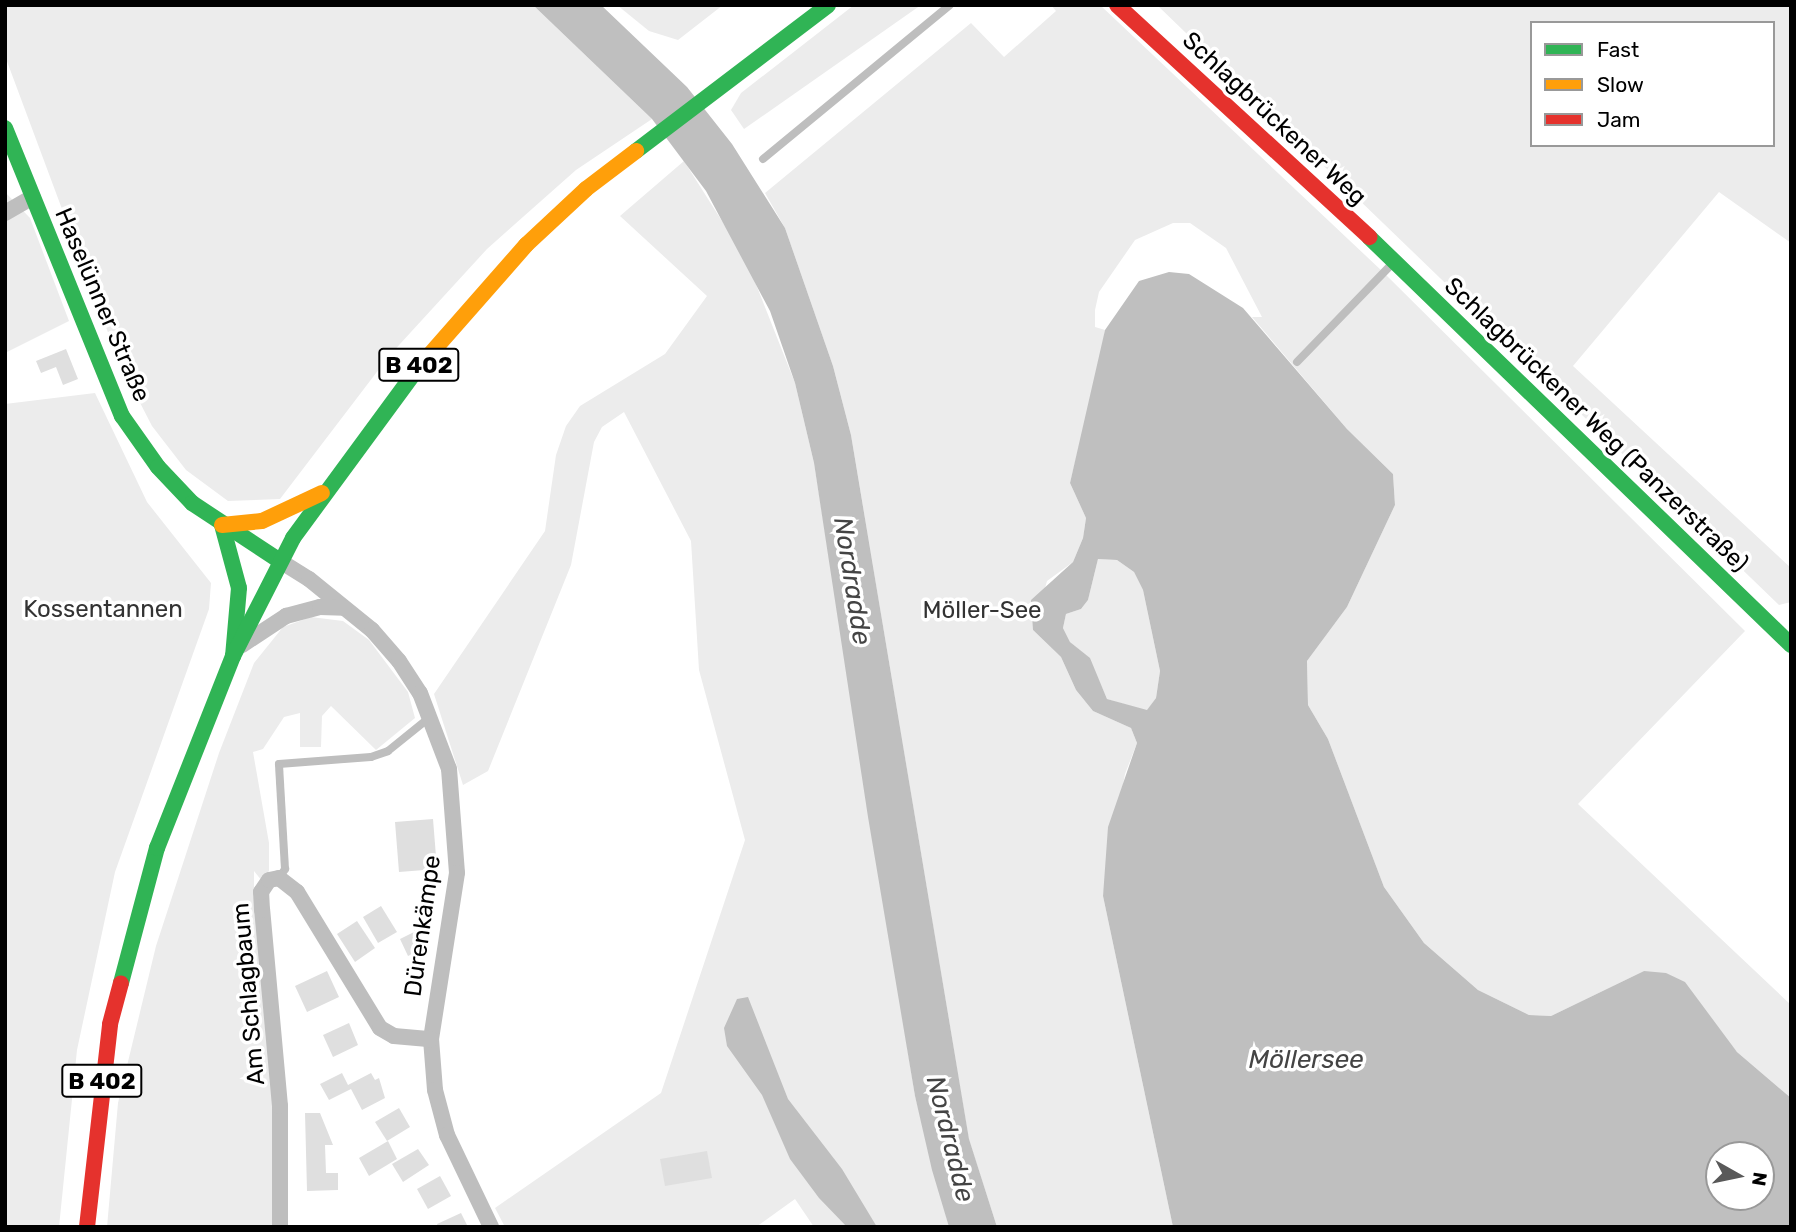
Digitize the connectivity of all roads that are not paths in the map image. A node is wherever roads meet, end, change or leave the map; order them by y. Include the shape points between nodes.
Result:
1 (828, 5) edge
2 (950, 5) edge
3 (1117, 5) edge
4 (5, 128) edge
5 (763, 159) dead end
6 (33, 197) junction
7 (5, 213) edge
8 (1369, 237) joint
9 (1395, 261) junction
10 (1297, 362) dead end
11 (322, 493) junction
12 (222, 525) junction
13 (280, 561) junction
14 (344, 608) junction
15 (1791, 645) edge
16 (235, 652) junction
17 (430, 718) junction
18 (279, 878) junction
19 (431, 1039) junction
20 (87, 1227) edge
21 (281, 1227) edge
22 (491, 1227) edge

1 - 11 street, B 402 via 586,189 526,245 396,393
2 - 5 lane
3 - 8 street, Schlagbrückener Weg
4 - 6 street, Haselünner Straße
6 - 7 street
6 - 12 street, Haselünner Straße via 122,415 158,467 191,503
8 - 9 street, Schlagbrückener Weg (Panzerstraße)
9 - 10 lane
9 - 15 street, Schlagbrückener Weg (Panzerstraße)
11 - 12 street via 271,518
11 - 13 street, B 402
12 - 13 street, Haselünner Straße
12 - 16 street via 239,589
13 - 14 street, Dürenkämpe
13 - 16 street, B 402
14 - 16 street via 320,607 286,616
14 - 17 street, Dürenkämpe via 372,630 399,661
16 - 20 street, B 402 via 168,816 124,966 96,1125
17 - 18 lane via 387,751 370,757 279,764 285,869
17 - 19 street, Dürenkämpe via 449,769 457,840 457,873
18 - 19 street, Am Schlagbaum via 297,892 380,1028 394,1036
18 - 21 street, Am Schlagbaum via 269,880 261,892 280,1094
19 - 22 street, Dürenkämpe via 435,1090 447,1135

